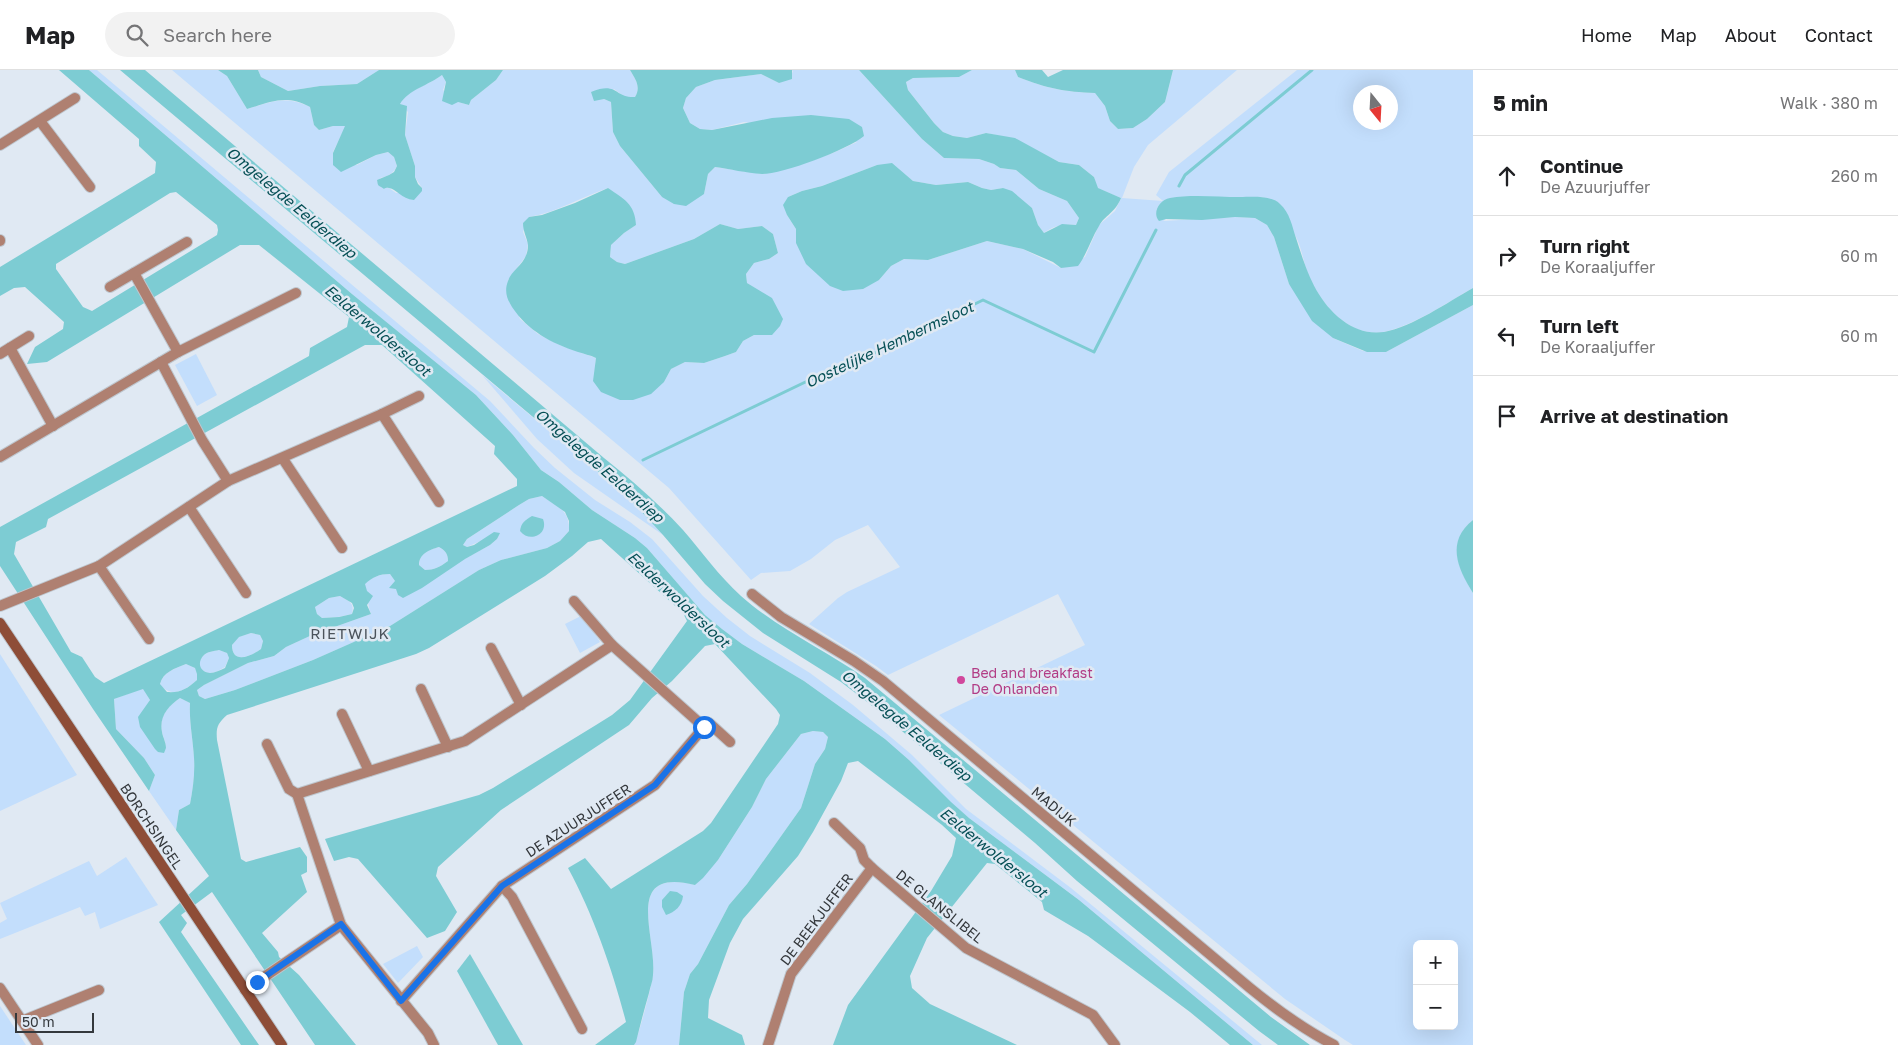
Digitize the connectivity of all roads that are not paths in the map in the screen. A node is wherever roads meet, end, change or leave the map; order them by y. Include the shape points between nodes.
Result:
1 (75, 98) dead end
2 (40, 121) junction
3 (0, 145) edge
4 (90, 187) dead end
5 (187, 242) dead end
6 (136, 277) junction
7 (110, 287) dead end
8 (296, 294) dead end
9 (28, 336) dead end
10 (10, 348) junction
11 (178, 352) junction
12 (0, 354) edge
13 (161, 362) junction
14 (419, 396) dead end
15 (382, 414) junction
16 (53, 426) junction
17 (0, 457) edge
18 (282, 459) junction
19 (228, 481) junction
20 (439, 502) dead end
21 (189, 507) junction
22 (342, 548) dead end
23 (99, 566) junction
24 (246, 593) dead end
25 (752, 594) dead end
26 (574, 601) dead end
27 (0, 606) edge
28 (0, 623) edge
29 (149, 639) dead end
30 (612, 646) junction
31 (491, 648) dead end
32 (421, 689) dead end
33 (521, 705) junction
34 (342, 714) dead end
35 (704, 727) junction
36 (730, 742) dead end
37 (267, 744) dead end
38 (448, 747) junction
39 (369, 771) junction
40 (297, 794) junction
41 (834, 823) dead end
42 (872, 868) junction
43 (502, 886) junction
44 (341, 924) junction
45 (0, 988) edge
46 (98, 990) dead end
47 (245, 990) junction
48 (401, 1001) junction
49 (22, 1021) junction
50 (582, 1029) dead end
51 (38, 1045) edge
52 (282, 1045) edge
53 (434, 1045) edge
54 (768, 1045) edge
55 (1114, 1045) edge
56 (1334, 1045) edge

1 - 2 street
2 - 3 street
2 - 4 street
5 - 6 street
6 - 7 street
6 - 11 street
8 - 11 street
9 - 10 street
10 - 12 street
10 - 16 street
11 - 13 street
13 - 16 street
13 - 19 street via 202,440
14 - 15 street
15 - 18 street
15 - 20 street
16 - 17 street
18 - 19 street
18 - 22 street
19 - 21 street
21 - 23 street
21 - 24 street
23 - 27 street
23 - 29 street
25 - 56 street, MADIJK via 780,617 883,681 1250,988 1294,1022
26 - 30 street
28 - 47 main road, BORCHSINGEL
30 - 33 street
30 - 35 street
31 - 33 street
32 - 38 street
33 - 38 street via 465,741
34 - 39 street
35 - 36 street via 708,722
35 - 43 street, DE AZUURJUFFER via 655,785
37 - 40 street via 289,790
38 - 39 street
39 - 40 street
40 - 44 street
41 - 42 street, DE GLANSLIBEL via 860,848 864,860
42 - 54 street, DE BEEKJUFFER via 791,974
42 - 55 street, DE GLANSLIBEL via 966,948 1093,1015
43 - 48 street, DE AZUURJUFFER
43 - 50 street via 512,897
44 - 47 street
44 - 48 street
45 - 49 street
46 - 49 street
47 - 52 main road, BORCHSINGEL
48 - 53 street
49 - 51 street

